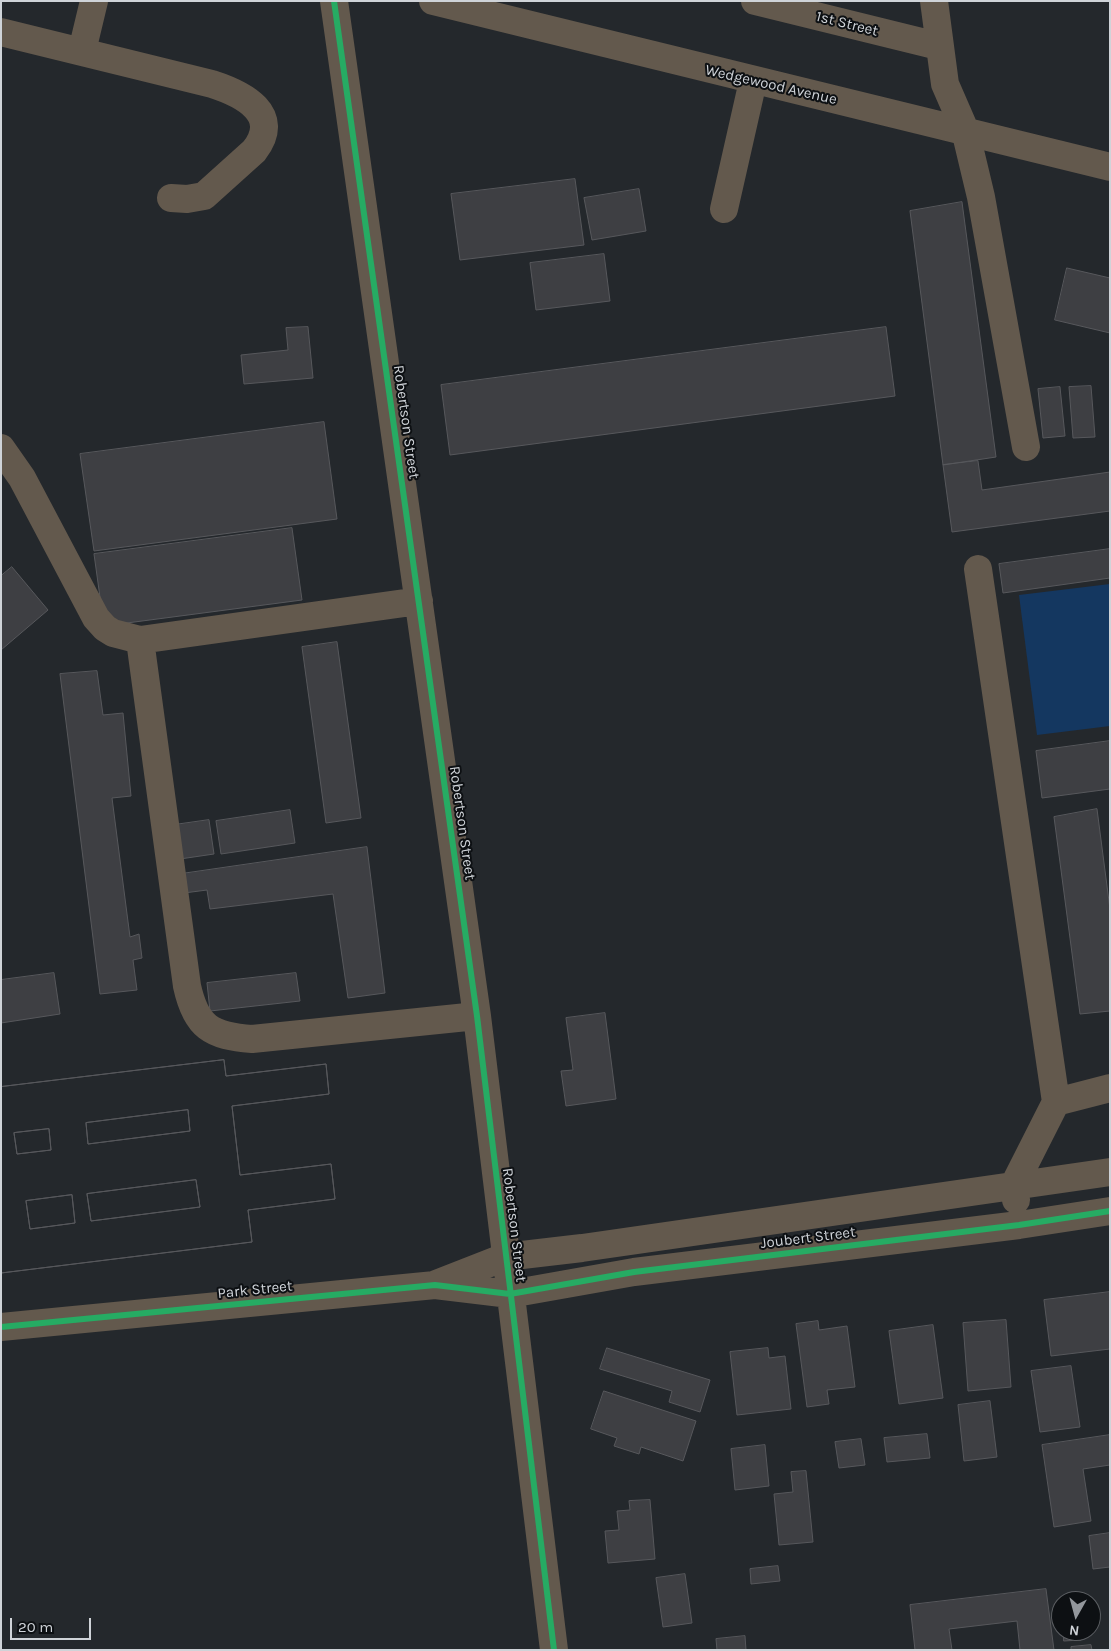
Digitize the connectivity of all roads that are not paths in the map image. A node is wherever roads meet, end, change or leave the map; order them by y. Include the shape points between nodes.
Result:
1 (94, 1) edge
2 (334, 1) edge
3 (433, 1) edge
4 (755, 1) edge
5 (934, 1) edge
6 (1, 32) edge
7 (938, 46) junction
8 (82, 50) junction
9 (753, 81) junction
10 (965, 130) junction
11 (1110, 167) edge
12 (171, 198) dead end
13 (724, 209) dead end
14 (1026, 447) dead end
15 (1, 448) edge
16 (978, 569) dead end
17 (419, 601) junction
18 (140, 640) junction
19 (477, 1016) junction
20 (1110, 1088) edge
21 (1056, 1102) junction
22 (1110, 1172) edge
23 (1014, 1185) junction
24 (1110, 1211) edge
25 (1019, 1226) junction
26 (505, 1257) junction
27 (435, 1285) junction
28 (510, 1294) junction
29 (1, 1327) edge
30 (554, 1650) edge

1 - 8 street
2 - 17 street, Robertson Street
3 - 9 street, Wedgewood Avenue
4 - 7 street, 1st Street
5 - 7 street
6 - 8 street
7 - 10 street via 944,84
8 - 12 street via 212,84 242,95 254,104 264,126 261,143 254,151 204,196
9 - 10 street, Wedgewood Avenue
9 - 13 street
10 - 11 street, Wedgewood Avenue
10 - 14 street via 981,197
15 - 18 street via 22,478 96,618 113,633
16 - 21 street
17 - 18 street
17 - 19 street, Robertson Street
18 - 19 street via 188,986 196,1016 203,1024 214,1032 252,1039
19 - 26 street, Robertson Street
20 - 21 street
21 - 23 street
22 - 23 street, Joubert Street
23 - 25 street
23 - 26 street, Joubert Street
24 - 25 street, Joubert Street
25 - 28 street, Joubert Street via 634,1272
26 - 27 street, Park Street
26 - 28 street, Robertson Street
27 - 28 street, Park Street
27 - 29 street, Park Street
28 - 30 street, Robertson Street

